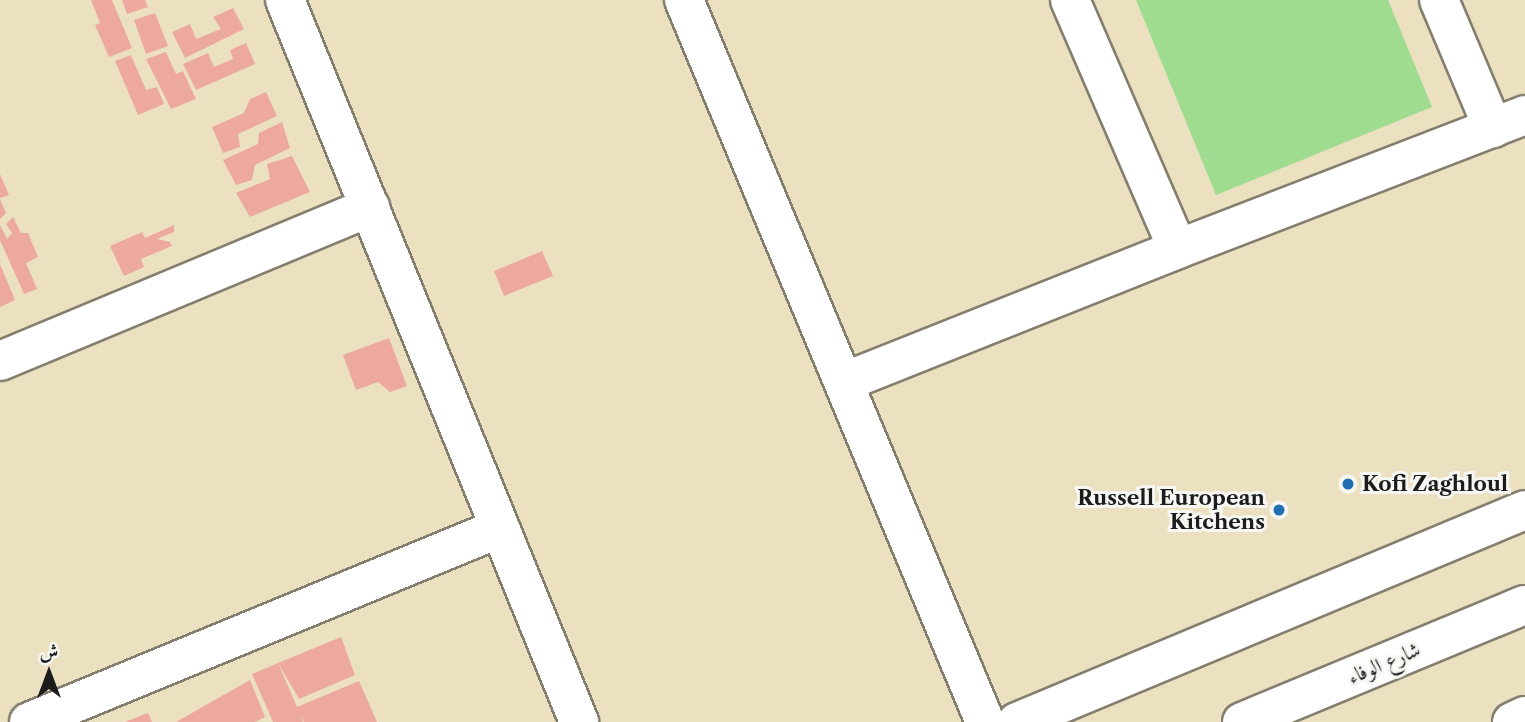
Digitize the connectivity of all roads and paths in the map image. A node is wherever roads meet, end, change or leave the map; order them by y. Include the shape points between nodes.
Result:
1 (285, 0) edge
2 (684, 0) edge
3 (1070, 0) edge
4 (1439, 0) edge
5 (1509, 122) edge
6 (370, 208) junction
7 (1178, 248) junction
8 (0, 361) edge
9 (844, 383) junction
10 (1525, 510) edge
11 (500, 528) junction
12 (1525, 605) edge
13 (1525, 716) edge
14 (29, 722) edge
15 (579, 722) edge
16 (985, 722) edge
17 (1017, 722) edge
18 (1242, 722) edge
19 (1512, 722) edge

1 - 6 street
2 - 9 street
3 - 7 street
4 - 5 street
5 - 7 street
6 - 8 street
6 - 11 street
7 - 9 street
9 - 16 street
10 - 17 street
11 - 14 street
11 - 15 street
12 - 18 street, شارع الوفاء
13 - 19 street

